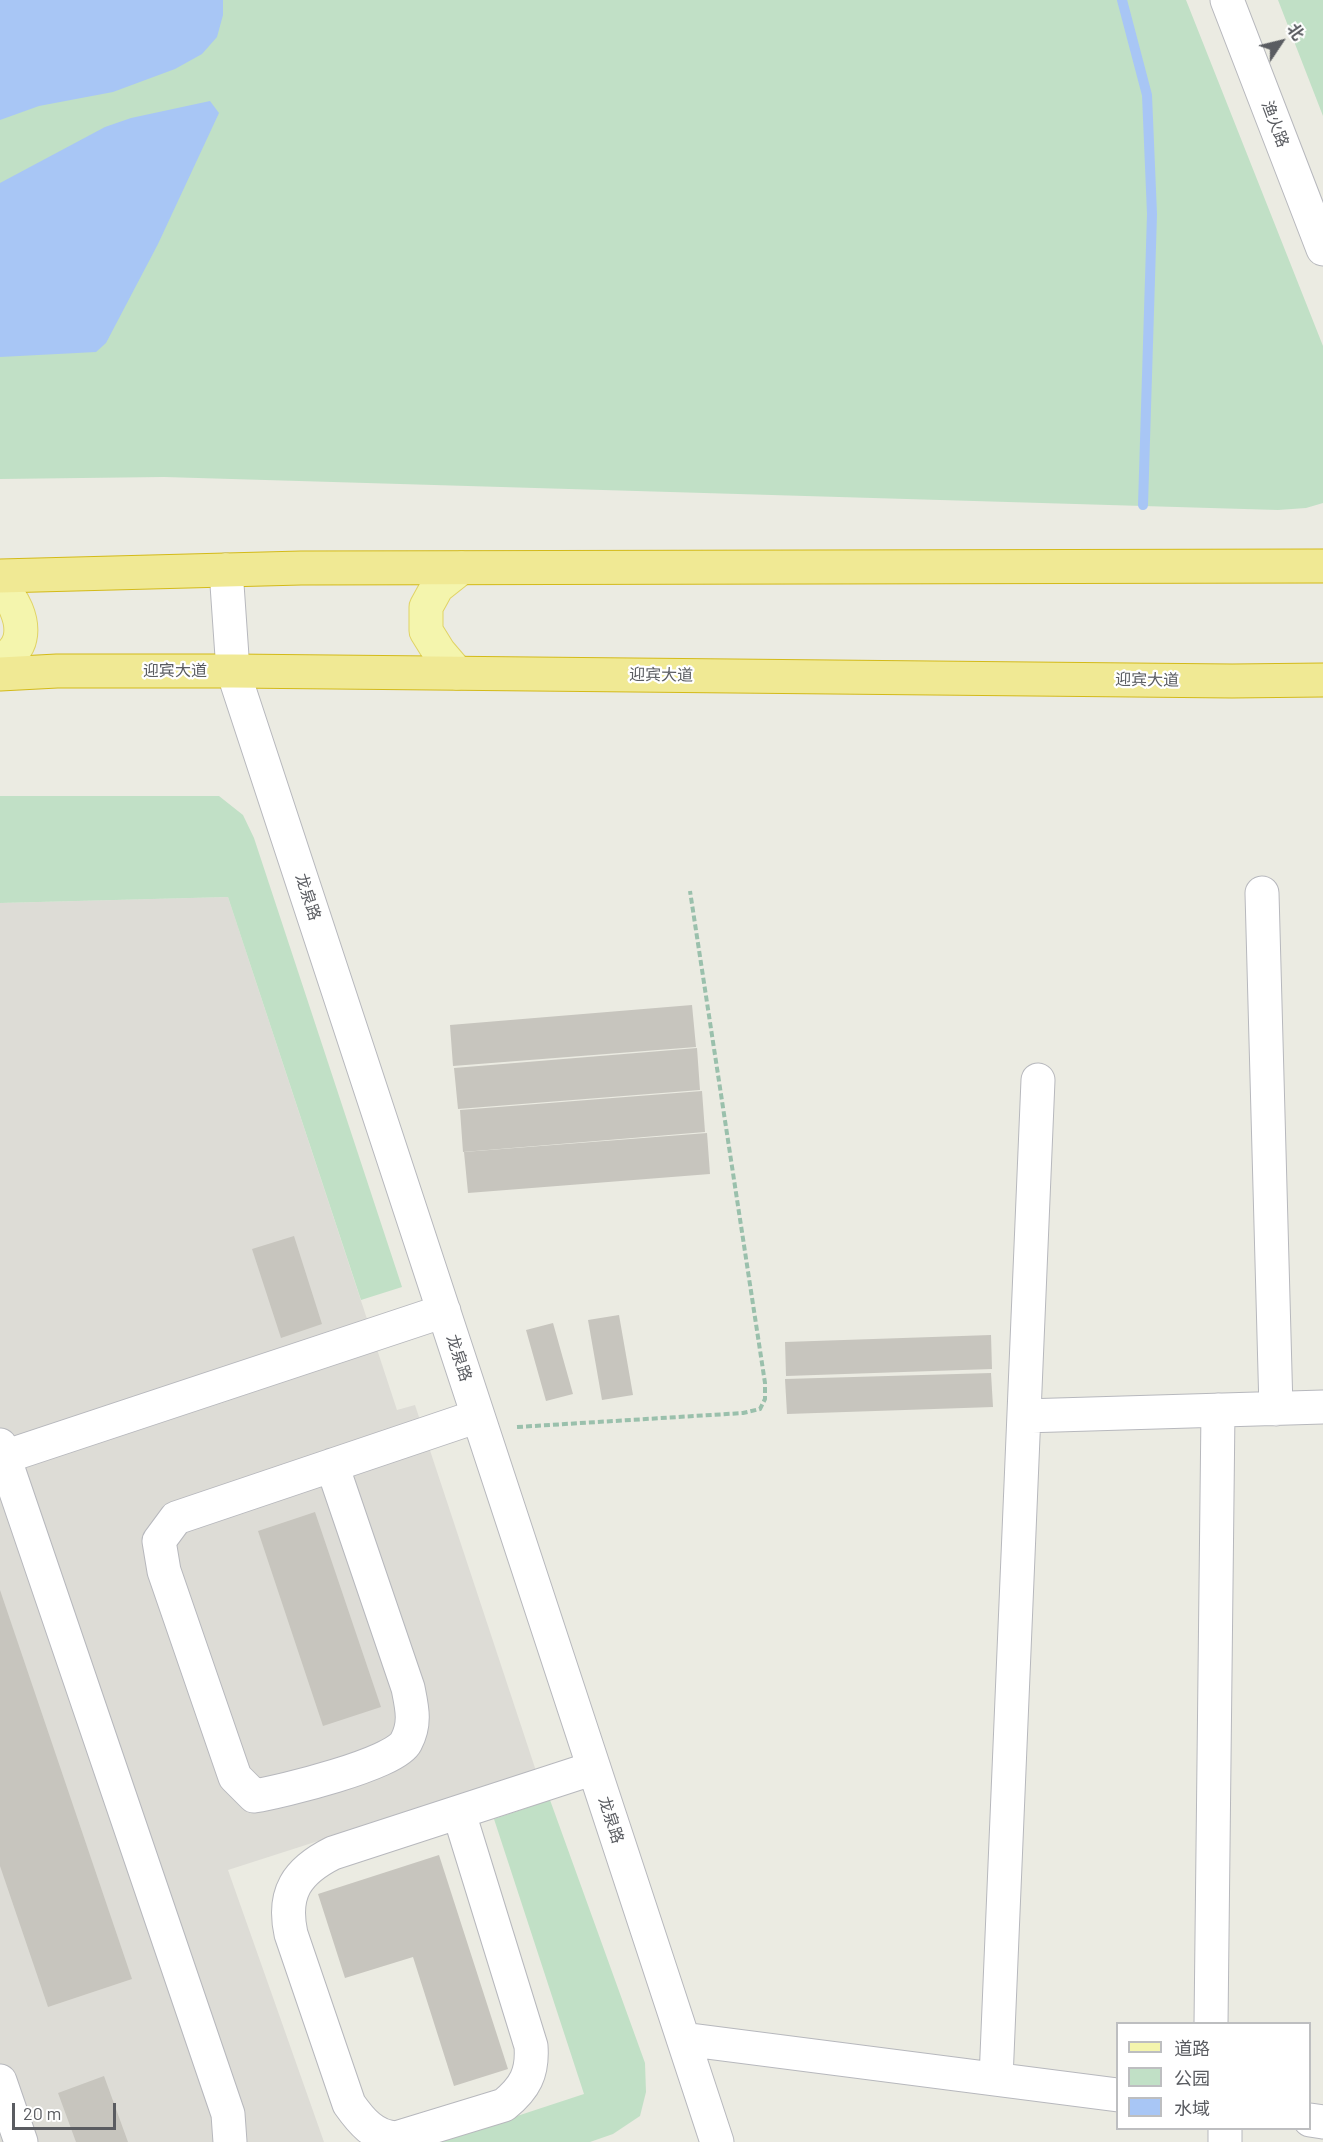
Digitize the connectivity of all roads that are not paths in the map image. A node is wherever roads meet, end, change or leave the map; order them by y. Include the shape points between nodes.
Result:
1 (1227, 0) edge
2 (1323, 249) edge
3 (1323, 566) edge
4 (461, 568) junction
5 (226, 570) junction
6 (0, 576) edge
7 (0, 586) edge
8 (0, 664) edge
9 (233, 671) junction
10 (457, 673) junction
11 (0, 674) edge
12 (1323, 680) edge
13 (1263, 893) dead end
14 (1038, 1080) dead end
15 (444, 1311) junction
16 (1323, 1407) edge
17 (1276, 1409) junction
18 (1218, 1410) junction
19 (1024, 1416) junction
20 (481, 1423) junction
21 (2, 1451) edge
22 (332, 1465) junction
23 (594, 1768) junction
24 (459, 1813) junction
25 (1211, 2022) edge
26 (683, 2038) junction
27 (996, 2079) junction
28 (0, 2081) edge
29 (1116, 2095) edge
30 (711, 2140) edge
31 (21, 2142) edge
32 (230, 2142) edge

1 - 2 street, 渔火路
3 - 4 highway
4 - 5 highway
4 - 10 main road via 437,587 426,607 426,630
5 - 6 highway
5 - 9 street, 龙泉路
7 - 8 main road via 19,615 20,639 12,655
9 - 10 highway, 迎宾大道
9 - 11 highway, 迎宾大道
9 - 15 street, 龙泉路
10 - 12 highway, 迎宾大道
13 - 17 street
14 - 19 street
15 - 20 street, 龙泉路
15 - 21 street
16 - 17 street
17 - 18 street
18 - 19 street
18 - 25 street
19 - 27 street
20 - 22 street
20 - 23 street, 龙泉路
21 - 32 street via 228,2114
22 - 22 street via 176,1518 159,1541 164,1571 235,1777 254,1796 280,1792 383,1760 405,1744 414,1719 408,1688
23 - 24 street
23 - 26 street, 龙泉路
24 - 24 street via 333,1853 302,1874 289,1900 291,1934 349,2104 366,2125 385,2138 504,2105 527,2079 532,2061 531,2046
26 - 27 street
26 - 30 street, 龙泉路
27 - 29 street
28 - 31 street

